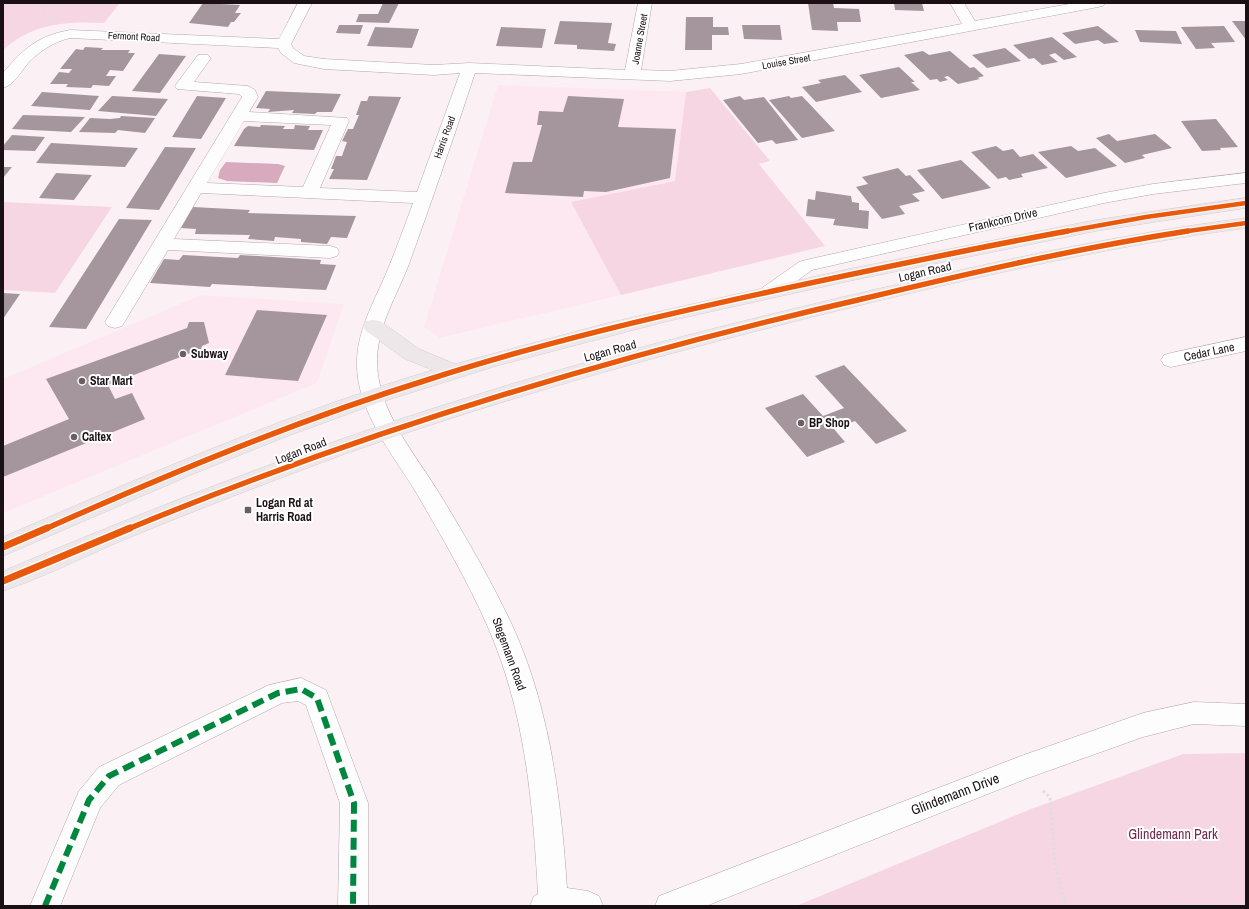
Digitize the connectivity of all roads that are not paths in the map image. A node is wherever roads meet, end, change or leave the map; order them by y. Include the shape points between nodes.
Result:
1 (305, 3) edge
2 (645, 3) edge
3 (958, 3) edge
4 (1098, 3) edge
5 (972, 27) junction
6 (284, 44) junction
7 (203, 58) dead end
8 (469, 68) junction
9 (632, 75) junction
10 (3, 83) edge
11 (239, 116) junction
12 (1246, 178) edge
13 (196, 188) junction
14 (309, 193) junction
15 (423, 198) junction
16 (1246, 203) edge
17 (1246, 223) edge
18 (162, 244) junction
19 (330, 252) dead end
20 (769, 292) junction
21 (115, 322) dead end
22 (373, 326) junction
23 (1246, 344) edge
24 (1172, 360) dead end
25 (454, 371) junction
26 (373, 397) junction
27 (390, 430) junction
28 (3, 547) edge
29 (3, 581) edge
30 (1246, 716) edge
31 (549, 904) edge
32 (45, 906) edge
33 (353, 906) edge
34 (588, 906) edge
35 (670, 906) edge

1 - 6 street
2 - 9 street, Joanne Street
3 - 5 street via 958,7
4 - 5 street, Louise Street
5 - 9 street, Louise Street via 704,74
6 - 8 street via 286,50 299,60 324,64 434,70
6 - 10 street, Fermont Road via 70,34 48,38 32,50
7 - 11 street via 183,86 242,89 249,93 250,97
8 - 9 street, Louise Street
8 - 15 street, Harris Road
11 - 13 street
11 - 14 street via 341,121
12 - 20 street, Frankcom Drive via 1173,186 1104,198 835,259 806,266
13 - 14 street
13 - 18 street
14 - 15 street
15 - 22 street, Harris Road
16 - 20 main road, Logan Road via 1078,229
17 - 27 main road, Logan Road via 1091,247 784,317 565,375
18 - 19 street
18 - 21 street
20 - 25 main road, Logan Road via 587,333
22 - 25 main road via 409,352
22 - 26 street, Harris Road via 366,360
23 - 24 street, Cedar Lane
25 - 26 main road, Logan Road
26 - 27 street, Harris Road
26 - 28 main road, Logan Road via 116,497
27 - 29 main road, Logan Road via 326,452
27 - 31 street, Stegemann Road via 488,599 510,648 528,708 541,768 548,828
30 - 35 street, Glindemann Drive via 1194,713 1143,725 1021,768
31 - 34 street via 570,902
32 - 33 street via 89,800 109,776 278,693 301,690 317,698 354,803

